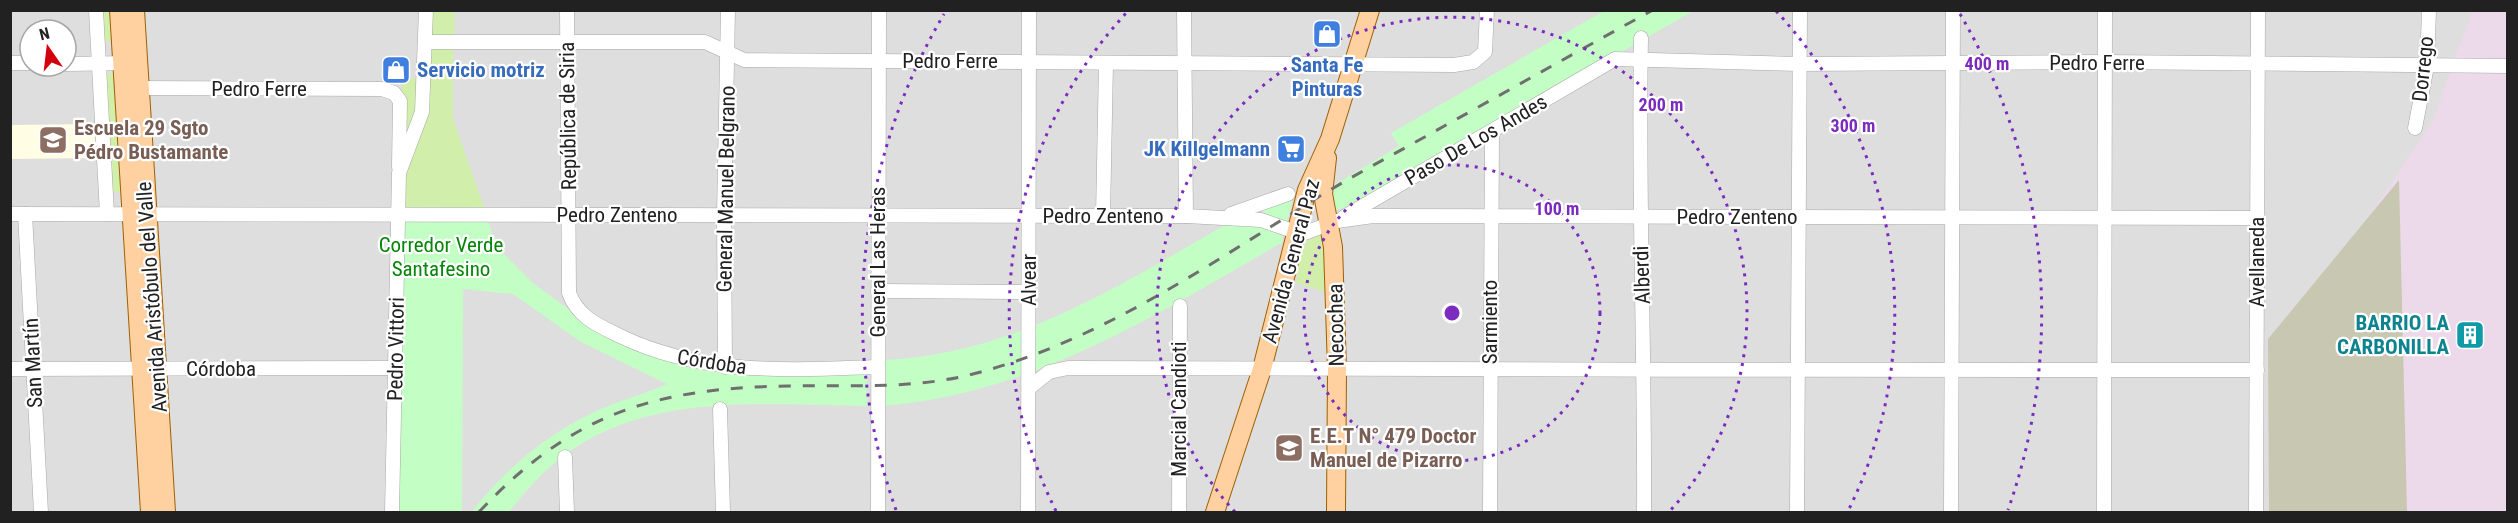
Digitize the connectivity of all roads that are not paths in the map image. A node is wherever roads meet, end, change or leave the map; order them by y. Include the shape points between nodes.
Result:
1 (96, 10) edge
2 (119, 10) edge
3 (135, 10) edge
4 (426, 10) edge
5 (567, 10) edge
6 (728, 10) edge
7 (879, 10) edge
8 (1029, 10) edge
9 (1184, 10) edge
10 (1371, 10) edge
11 (1487, 10) edge
12 (1800, 10) edge
13 (1953, 10) edge
14 (2105, 10) edge
15 (2258, 10) edge
16 (2429, 10) edge
17 (1641, 38) dead end
18 (567, 41) junction
19 (425, 42) junction
20 (728, 52) junction
21 (1615, 59) joint
22 (1641, 59) junction
23 (879, 61) junction
24 (1030, 61) junction
25 (2106, 62) junction
26 (130, 63) junction
27 (1106, 63) junction
28 (1184, 63) junction
29 (1354, 63) junction
30 (78, 64) edge
31 (99, 64) junction
32 (1801, 64) junction
33 (1952, 64) junction
34 (2258, 65) junction
35 (2427, 66) junction
36 (2508, 66) edge
37 (132, 88) junction
38 (2415, 128) dead end
39 (1492, 131) junction
40 (1330, 139) junction
41 (399, 173) junction
42 (1288, 194) dead end
43 (139, 213) junction
44 (10, 214) edge
45 (26, 214) junction
46 (107, 214) junction
47 (399, 214) junction
48 (569, 215) junction
49 (724, 215) junction
50 (1029, 215) junction
51 (878, 216) junction
52 (1103, 216) junction
53 (1186, 216) junction
54 (1640, 216) junction
55 (1954, 216) junction
56 (1223, 217) junction
57 (1798, 217) junction
58 (2104, 217) junction
59 (1490, 218) junction
60 (2257, 218) junction
61 (1334, 222) junction
62 (1298, 234) junction
63 (878, 291) junction
64 (1029, 292) junction
65 (569, 293) joint
66 (1180, 306) dead end
67 (725, 367) junction
68 (878, 367) junction
69 (396, 368) junction
70 (10, 369) edge
71 (32, 369) junction
72 (148, 369) junction
73 (1179, 369) junction
74 (1262, 369) junction
75 (1337, 369) junction
76 (1489, 369) junction
77 (1645, 369) junction
78 (2105, 370) junction
79 (2257, 370) junction
80 (1951, 371) junction
81 (1797, 372) junction
82 (1029, 388) junction
83 (720, 409) dead end
84 (565, 458) dead end
85 (41, 513) edge
86 (150, 513) edge
87 (166, 513) edge
88 (392, 513) edge
89 (567, 513) edge
90 (723, 513) edge
91 (878, 513) edge
92 (1028, 513) edge
93 (1179, 513) edge
94 (1215, 513) edge
95 (1336, 513) edge
96 (1490, 513) edge
97 (1644, 513) edge
98 (1797, 513) edge
99 (1951, 513) edge
100 (2104, 513) edge
101 (2256, 513) edge

1 - 31 street
2 - 26 main road, Avenida Aristóbulo del Valle
3 - 26 main road, Avenida Aristóbulo del Valle
4 - 19 street, Pedro Vittori
5 - 18 street, República de Siria
6 - 20 street, General Manuel Belgrano
7 - 23 street, General Las Heras
8 - 24 street, Alvear
9 - 28 street
10 - 29 main road, Avenida General Paz
11 - 29 street, Pedro Ferre via 1486,46 1478,59 1454,64
12 - 32 street
13 - 33 street
14 - 25 street
15 - 34 street, Avellaneda
16 - 35 street, Dorrego
17 - 22 street, Alberdi
18 - 19 street, Pedro Ferre
18 - 20 street, Pedro Ferre via 705,42
18 - 48 street, República de Siria
19 - 41 street, Pedro Vittori via 423,112
20 - 23 street, Pedro Ferre via 744,60
20 - 49 street, General Manuel Belgrano
21 - 22 street, Pedro Ferre
21 - 39 street, Paso De Los Andes
22 - 32 street, Pedro Ferre
22 - 54 street, Alberdi
23 - 24 street, Pedro Ferre
23 - 51 street, General Las Heras
24 - 27 street, Pedro Ferre
24 - 50 street, Alvear
25 - 33 street, Pedro Ferre
25 - 34 street, Pedro Ferre
25 - 58 street
26 - 31 street
26 - 37 main road, Avenida Aristóbulo del Valle
27 - 28 street, Pedro Ferre
27 - 52 street
28 - 29 street, Pedro Ferre
28 - 53 street
29 - 40 main road, Avenida General Paz
30 - 31 street
31 - 46 street
32 - 33 street, Pedro Ferre
32 - 57 street
33 - 55 street
34 - 35 street, Pedro Ferre
34 - 60 street, Avellaneda
35 - 36 street, Pedro Ferre
35 - 38 street, Dorrego
37 - 41 street, Pedro Ferre via 382,89 394,93 400,101
37 - 43 main road, Avenida Aristóbulo del Valle
39 - 59 street, Sarmiento
39 - 61 street, Paso De Los Andes
40 - 61 main road, Necochea via 1323,194
40 - 62 main road, Avenida General Paz via 1307,190
41 - 47 street, Pedro Vittori
42 - 56 street, Pedro Zenteno
43 - 46 street, Pedro Zenteno
43 - 47 street, Pedro Zenteno
43 - 72 main road, Avenida Aristóbulo del Valle
44 - 45 street, Pedro Zenteno
45 - 46 street, Pedro Zenteno
45 - 71 street, San Martín
47 - 48 street, Pedro Zenteno
47 - 69 street, Pedro Vittori
48 - 49 street, Pedro Zenteno
48 - 65 street, República de Siria
49 - 51 street, Pedro Zenteno
49 - 67 street, General Manuel Belgrano
50 - 51 street, Pedro Zenteno
50 - 52 street, Pedro Zenteno
50 - 64 street, Alvear
51 - 63 street, General Las Heras
52 - 53 street, Pedro Zenteno
53 - 56 street, Pedro Zenteno
54 - 57 street, Pedro Zenteno
54 - 59 street, Pedro Zenteno
54 - 77 street, Alberdi
55 - 57 street, Pedro Zenteno
55 - 58 street, Pedro Zenteno
55 - 80 street
56 - 62 street, Pedro Zenteno via 1261,220
57 - 81 street
58 - 60 street, Pedro Zenteno
58 - 78 street
59 - 61 street, Pedro Zenteno via 1373,216
59 - 76 street, Sarmiento
60 - 79 street, Avellaneda
61 - 62 street, Pedro Zenteno
61 - 75 main road, Necochea
62 - 74 main road, Avenida General Paz
63 - 64 street
63 - 68 street, General Las Heras
64 - 82 street, Alvear
65 - 67 street, Córdoba via 575,309 617,335 657,351
66 - 73 street, Marcial Candioti
67 - 68 street, Córdoba
68 - 91 street, General Las Heras
69 - 72 street, Córdoba
69 - 88 street, Pedro Vittori
70 - 71 street, Córdoba
71 - 72 street, Córdoba
71 - 85 street, San Martín
72 - 86 main road, Avenida Aristóbulo del Valle
72 - 87 main road, Avenida Aristóbulo del Valle
73 - 74 street
73 - 82 street via 1068,368 1049,372
73 - 93 street, Marcial Candioti
74 - 75 street
74 - 94 main road, Avenida General Paz
75 - 76 street
75 - 95 main road, Necochea
76 - 77 street
76 - 96 street, Sarmiento
77 - 81 street
77 - 97 street, Alberdi
78 - 79 street
78 - 80 street
78 - 100 street
79 - 101 street, Avellaneda
80 - 81 street
80 - 99 street
81 - 98 street
82 - 92 street, Alvear
83 - 90 street
84 - 89 street

